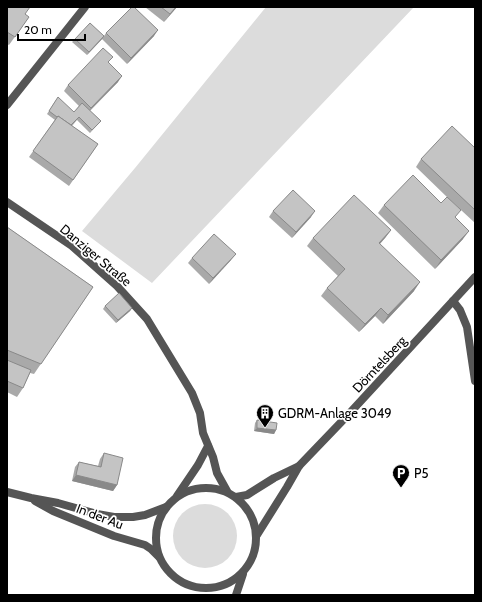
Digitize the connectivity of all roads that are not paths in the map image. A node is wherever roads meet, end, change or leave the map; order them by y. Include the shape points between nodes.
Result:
1 (85, 7) edge
2 (7, 105) edge
3 (7, 202) edge
4 (475, 277) edge
5 (453, 301) junction
6 (475, 381) edge
7 (208, 446) junction
8 (299, 466) junction
9 (227, 491) junction
10 (7, 492) edge
11 (177, 496) junction
12 (236, 497) junction
13 (31, 498) junction
14 (166, 507) junction
15 (257, 535) junction
16 (159, 557) junction
17 (242, 574) junction
18 (207, 589) junction
19 (215, 595) edge
20 (236, 595) edge

1 - 2 street
3 - 7 street, Danziger Straße via 72,246 117,286 147,319 192,393
4 - 5 street, Dörntelsberg
5 - 6 street via 467,327
5 - 8 street, Dörntelsberg
7 - 9 street, Danziger Straße via 217,473
7 - 11 street
8 - 12 street, Dörntelsberg via 247,495
8 - 15 street, Dörntelsberg
9 - 11 street via 210,487 193,489
9 - 12 street
10 - 13 street, In der Au
11 - 14 street
12 - 15 street via 247,507 254,520
13 - 14 street, In der Au via 114,517 139,516
13 - 16 street, In der Au via 53,511 114,536 144,545
14 - 16 street via 158,522 156,540
15 - 17 street via 254,556
16 - 18 street via 167,570 178,580 192,587
17 - 18 street via 232,582
17 - 20 street
18 - 19 street

